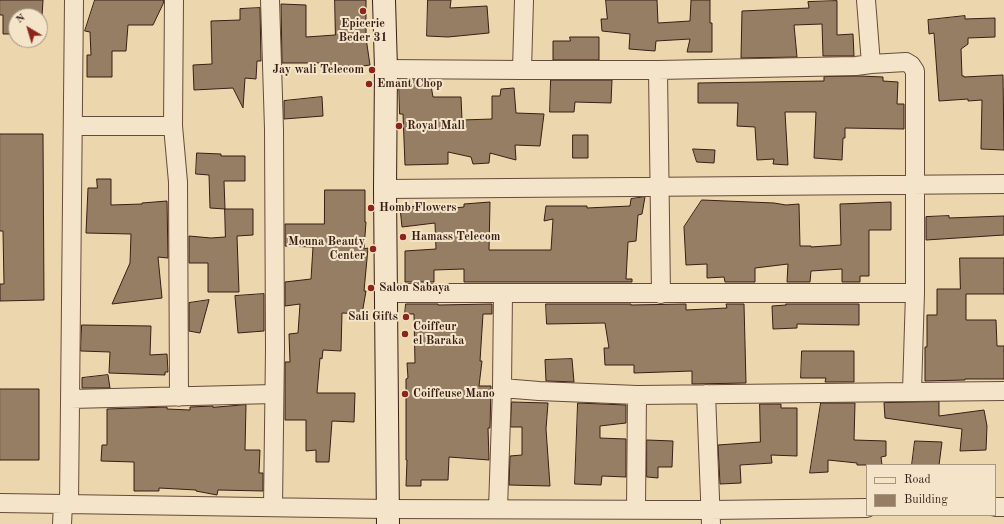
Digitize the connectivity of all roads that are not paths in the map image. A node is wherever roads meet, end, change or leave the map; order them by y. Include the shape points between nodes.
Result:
1 (74, 0) edge
2 (174, 0) edge
3 (270, 0) edge
4 (384, 0) edge
5 (524, 0) edge
6 (866, 0) edge
7 (871, 64) junction
8 (386, 69) junction
9 (522, 70) junction
10 (658, 70) junction
11 (73, 126) junction
12 (173, 126) junction
13 (1004, 184) edge
14 (916, 185) junction
15 (660, 186) junction
16 (385, 188) junction
17 (386, 293) junction
18 (503, 293) junction
19 (915, 293) junction
20 (661, 294) junction
21 (502, 388) junction
22 (912, 391) junction
23 (1004, 391) edge
24 (274, 394) junction
25 (706, 394) junction
26 (637, 395) junction
27 (179, 397) junction
28 (70, 399) junction
29 (0, 503) edge
30 (66, 504) junction
31 (273, 507) junction
32 (866, 508) edge
33 (636, 510) junction
34 (501, 514) edge
35 (387, 516) edge
36 (711, 517) edge
37 (818, 517) edge
38 (62, 524) edge

1 - 11 street
2 - 12 street
3 - 24 street via 274,129
4 - 8 street
5 - 9 street
6 - 7 street
7 - 10 street
7 - 14 street via 906,62 915,71
8 - 9 street
8 - 16 street
9 - 10 street
10 - 15 street
11 - 12 street
11 - 28 street
12 - 27 street via 178,182
13 - 14 street
14 - 15 street
14 - 19 street
15 - 16 street
15 - 20 street
16 - 17 street
17 - 18 street
17 - 35 street
18 - 20 street
18 - 21 street
19 - 20 street
19 - 22 street
21 - 26 street
21 - 34 street
22 - 23 street
22 - 25 street
24 - 27 street
24 - 31 street
25 - 26 street
25 - 36 street
26 - 33 street
27 - 28 street
28 - 30 street
29 - 30 street
30 - 31 street
30 - 38 street
31 - 35 street
32 - 37 street
33 - 34 street
33 - 36 street
34 - 35 street
36 - 37 street

